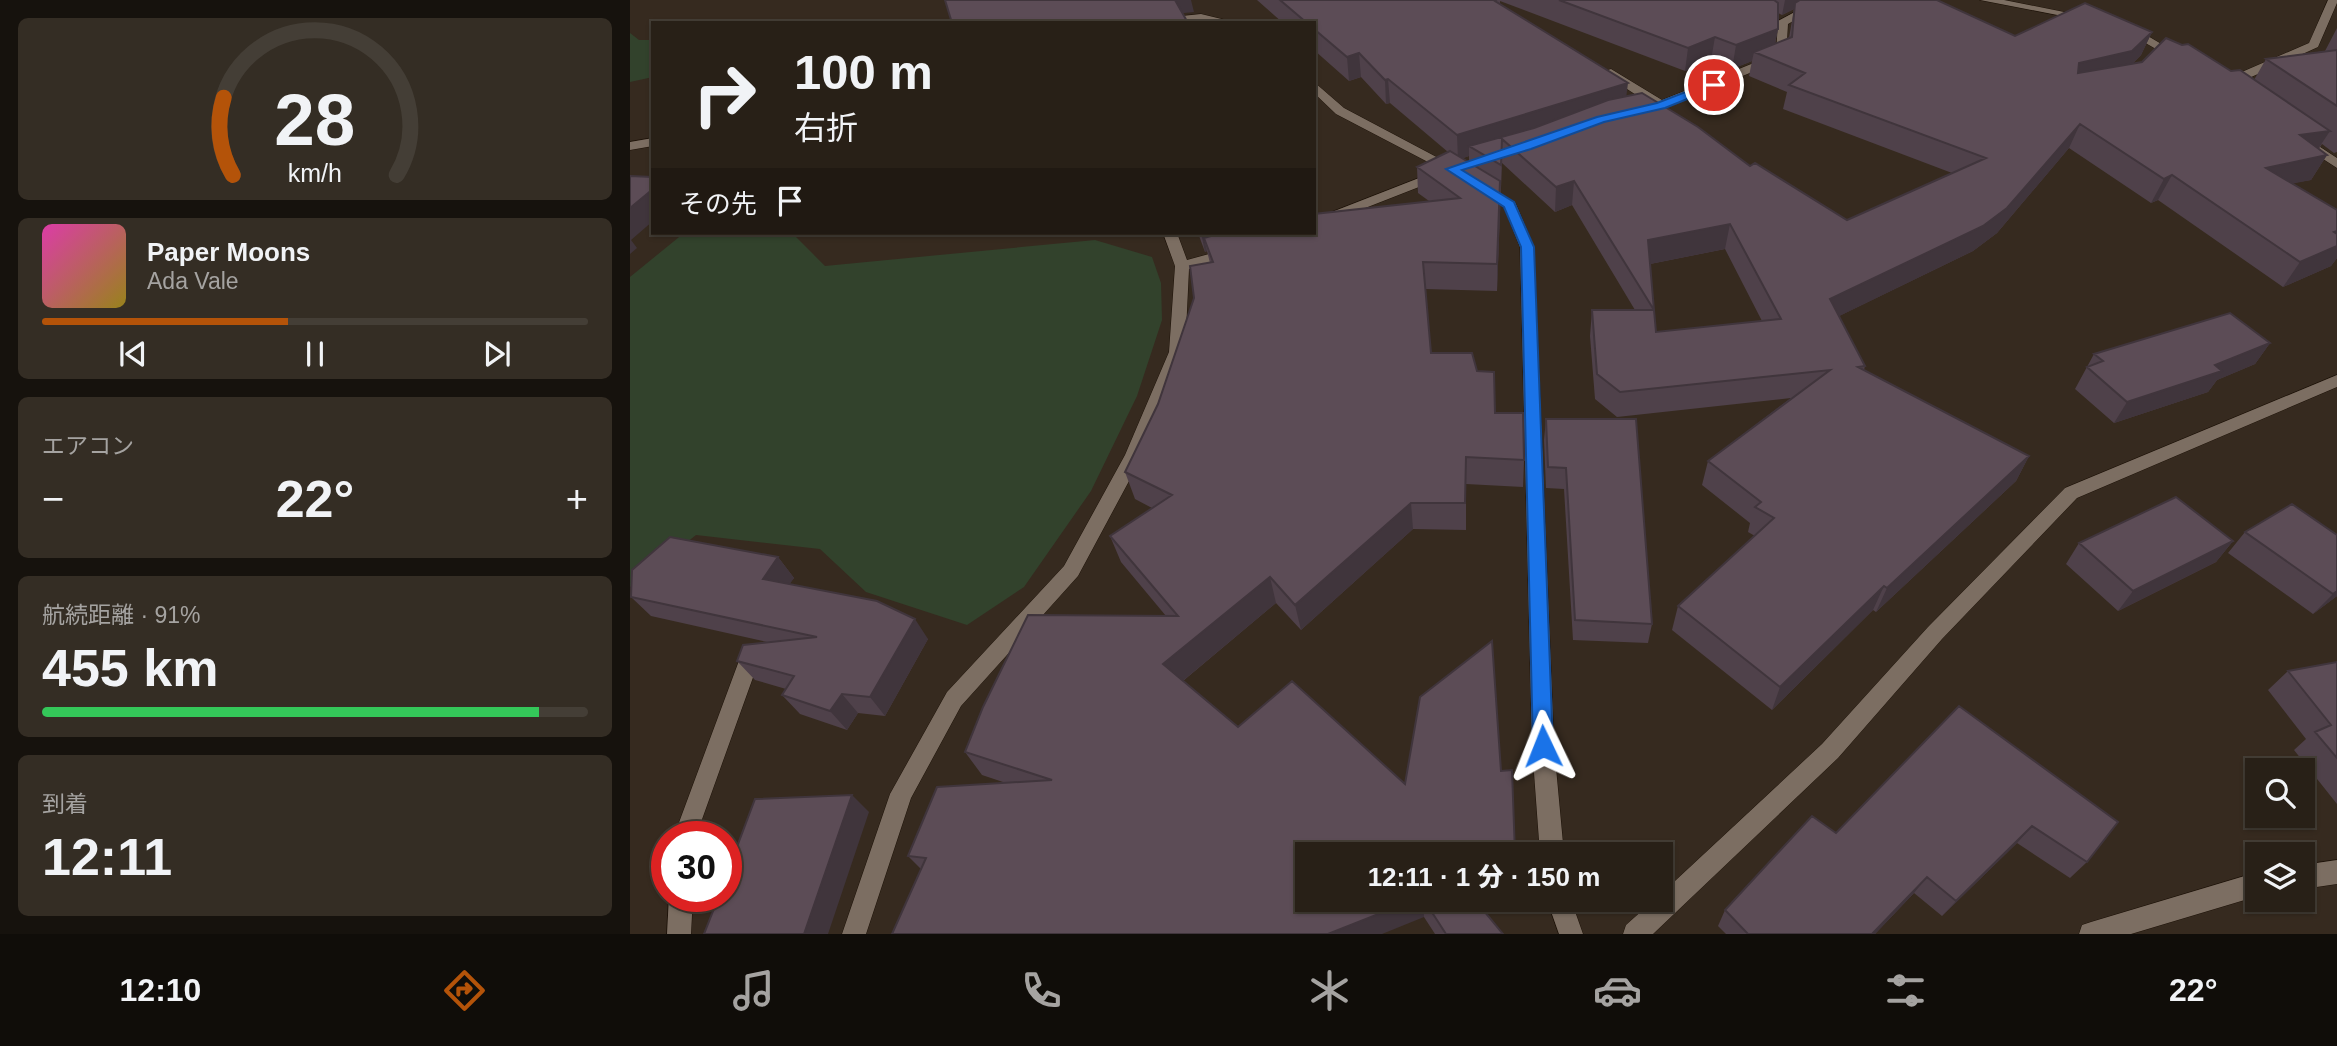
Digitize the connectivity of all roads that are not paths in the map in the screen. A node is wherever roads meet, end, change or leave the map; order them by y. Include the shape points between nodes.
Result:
1 (1825, 0) edge
2 (1985, 0) edge
3 (2333, 0) edge
4 (2331, 20) edge
5 (1163, 21) edge
6 (1223, 21) edge
7 (2101, 22) edge
8 (2114, 25) edge
9 (1590, 61) edge
10 (2192, 65) edge
11 (1316, 88) edge
12 (2236, 92) edge
13 (1661, 105) junction
14 (1625, 114) edge
15 (2292, 131) edge
16 (651, 142) edge
17 (630, 146) edge
18 (2337, 164) edge
19 (1458, 167) junction
20 (1316, 223) edge
21 (1171, 235) edge
22 (1250, 246) edge
23 (1182, 266) junction
24 (2337, 381) edge
25 (750, 659) edge
26 (691, 821) edge
27 (1551, 842) edge
28 (2337, 872) edge
29 (2315, 875) edge
30 (2245, 888) edge
31 (680, 912) edge
32 (1563, 912) edge
33 (679, 934) edge
34 (854, 934) edge
35 (1571, 934) edge
36 (1635, 934) edge
37 (2091, 934) edge

1 - 13 street via 1778,20 1782,56
2 - 7 street
3 - 4 street
4 - 12 street via 2314,45 2219,80
5 - 6 street via 1202,17
8 - 10 street via 2127,28 2156,51
9 - 13 street
11 - 19 street via 1340,111
13 - 14 street
15 - 18 street
16 - 17 street
19 - 20 street
19 - 27 street via 1510,205 1527,247 1543,746
21 - 23 street
22 - 23 street
23 - 34 street via 1177,352 1134,455 1071,571 954,699 901,793
24 - 36 street via 2071,493 1935,633 1830,751
25 - 26 street
28 - 29 street
30 - 37 street
31 - 33 street
32 - 35 street

